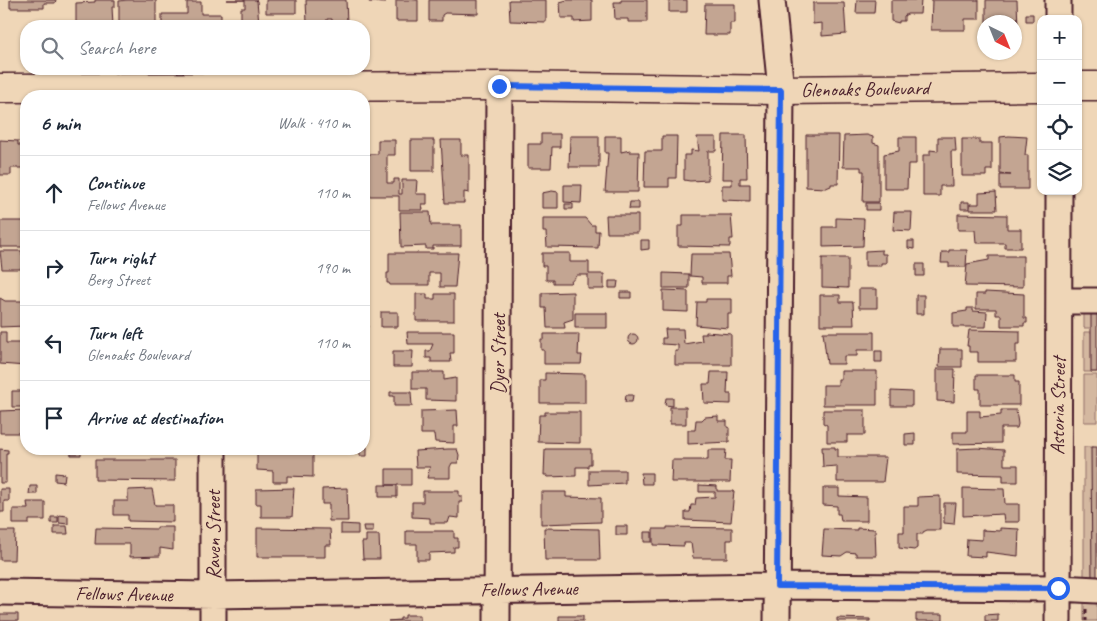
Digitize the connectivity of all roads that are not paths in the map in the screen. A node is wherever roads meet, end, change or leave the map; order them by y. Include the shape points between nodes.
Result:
1 (772, 0) edge
2 (1058, 0) edge
3 (1058, 15) edge
4 (499, 86) junction
5 (1082, 86) edge
6 (1097, 86) edge
7 (1037, 87) edge
8 (0, 88) edge
9 (106, 90) edge
10 (308, 90) edge
11 (781, 90) junction
12 (1059, 195) edge
13 (1060, 301) junction
14 (1097, 302) edge
15 (213, 455) edge
16 (777, 586) junction
17 (1058, 588) junction
18 (497, 589) junction
19 (1097, 590) edge
20 (0, 592) edge
21 (213, 595) junction
22 (213, 621) edge
23 (497, 621) edge
24 (777, 621) edge
25 (1058, 621) edge

1 - 11 street
2 - 3 street
4 - 10 main road, Glenoaks Boulevard
4 - 11 main road, Glenoaks Boulevard
4 - 18 street, Dyer Street
5 - 6 main road
7 - 11 main road, Glenoaks Boulevard
8 - 9 main road, Glenoaks Boulevard
11 - 16 street
12 - 13 street, Astoria Street
13 - 14 street
13 - 17 street, Astoria Street
15 - 21 street, Raven Street
16 - 17 street, Fellows Avenue
16 - 18 street, Fellows Avenue
16 - 24 street
17 - 19 street, Fellows Avenue
17 - 25 street, Astoria Street
18 - 21 street, Fellows Avenue
18 - 23 street, Dyer Street
20 - 21 street, Fellows Avenue
21 - 22 street, Raven Street

